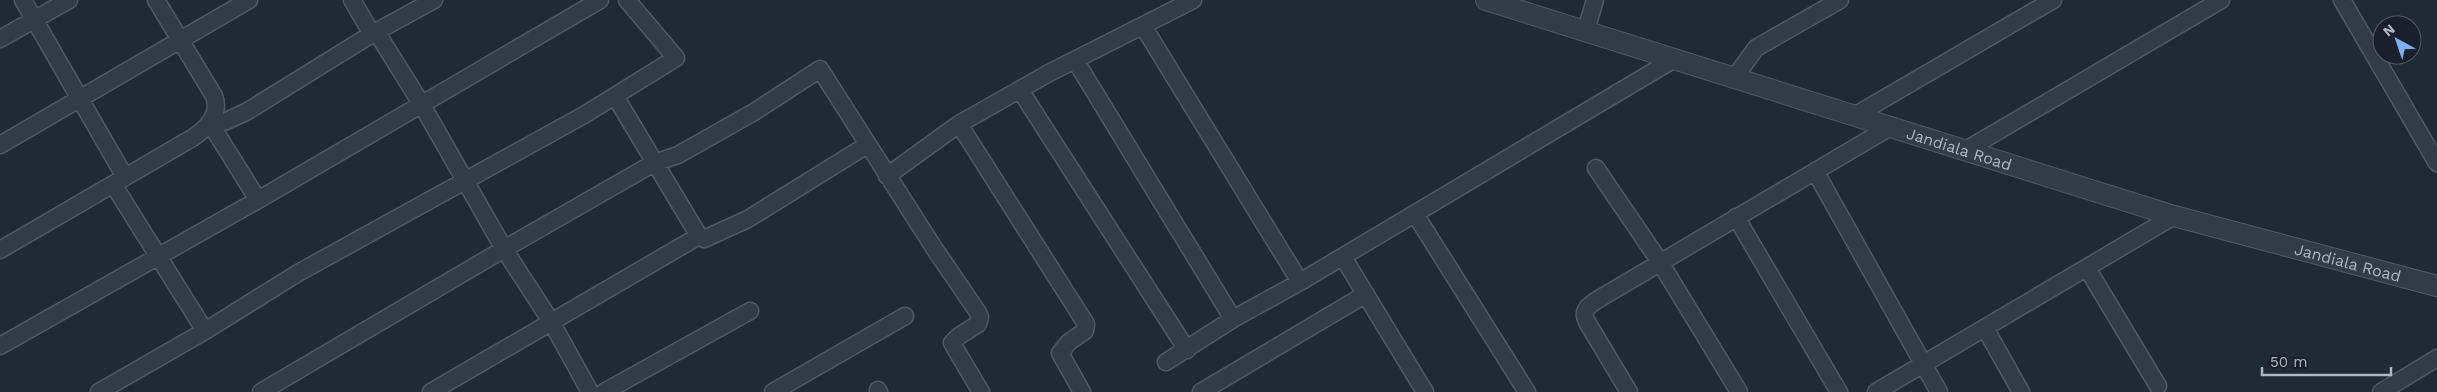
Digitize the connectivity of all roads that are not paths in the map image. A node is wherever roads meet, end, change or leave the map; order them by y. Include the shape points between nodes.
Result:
1 (23, 0) edge
2 (69, 0) edge
3 (156, 0) edge
4 (248, 0) edge
5 (352, 0) edge
6 (434, 0) edge
7 (600, 0) edge
8 (627, 0) edge
9 (1193, 0) edge
10 (1486, 0) edge
11 (1595, 0) edge
12 (1840, 0) edge
13 (2053, 0) edge
14 (2221, 0) edge
15 (2342, 0) edge
16 (35, 18) junction
17 (1142, 26) junction
18 (1586, 30) junction
19 (372, 34) junction
20 (0, 39) edge
21 (178, 39) junction
22 (1676, 58) junction
23 (1075, 60) junction
24 (1735, 77) junction
25 (1020, 90) junction
26 (615, 96) junction
27 (82, 98) junction
28 (422, 105) junction
29 (1856, 115) junction
30 (210, 123) junction
31 (958, 124) junction
32 (1892, 126) junction
33 (0, 145) edge
34 (867, 145) junction
35 (1966, 150) junction
36 (654, 163) junction
37 (2437, 163) edge
38 (1596, 168) dead end
39 (1815, 171) junction
40 (887, 176) junction
41 (119, 180) junction
42 (465, 181) junction
43 (258, 200) junction
44 (1415, 214) junction
45 (2174, 216) junction
46 (1736, 217) junction
47 (699, 236) junction
48 (504, 248) junction
49 (0, 250) edge
50 (158, 256) junction
51 (1343, 257) junction
52 (1660, 262) junction
53 (2087, 268) junction
54 (1300, 282) junction
55 (2437, 286) edge
56 (1366, 294) junction
57 (750, 311) dead end
58 (905, 316) dead end
59 (1233, 319) junction
60 (552, 324) junction
61 (1985, 328) junction
62 (205, 331) junction
63 (0, 346) edge
64 (1187, 350) junction
65 (1166, 362) dead end
66 (1924, 364) junction
67 (2435, 365) edge
68 (2158, 386) dead end
69 (99, 392) edge
70 (261, 392) edge
71 (431, 392) edge
72 (590, 392) edge
73 (604, 392) edge
74 (775, 392) edge
75 (981, 392) edge
76 (1082, 392) edge
77 (1201, 392) edge
78 (1426, 392) edge
79 (1527, 392) edge
80 (1629, 392) edge
81 (1739, 392) edge
82 (1839, 392) edge
83 (1876, 392) edge
84 (1939, 392) edge
85 (2021, 392) edge
86 (2381, 392) edge

1 - 16 street
2 - 16 street
3 - 21 street
4 - 21 street
5 - 19 street
6 - 19 street
7 - 28 street
8 - 26 street via 676,58
9 - 17 street
10 - 18 street, Jandiala Road
11 - 18 street
12 - 24 street via 1756,48
13 - 29 street
14 - 35 street
15 - 37 street
16 - 20 street
16 - 27 street
17 - 23 street
17 - 54 street
18 - 22 street, Jandiala Road
19 - 28 street via 379,36
19 - 30 street via 246,112 224,122
21 - 27 street
21 - 30 street via 214,96 217,108
22 - 24 street, Jandiala Road
22 - 44 street
23 - 25 street
23 - 59 street
24 - 29 street, Jandiala Road
25 - 31 street
25 - 64 street
26 - 36 street
26 - 42 street
27 - 33 street
27 - 41 street
28 - 42 street
28 - 43 street
29 - 32 street, Jandiala Road
30 - 41 street via 194,137
30 - 43 street
31 - 40 street
31 - 76 street via 1086,324 1085,331 1068,342 1060,353
32 - 35 street, Jandiala Road
32 - 39 street
34 - 36 street via 820,69 754,112 678,155
34 - 40 street
34 - 47 street via 748,218 710,238
35 - 45 street, Jandiala Road
36 - 47 street
36 - 48 street
38 - 52 street
39 - 46 street
39 - 66 street
40 - 75 street via 980,317 978,324 952,343
41 - 49 street
41 - 50 street
42 - 48 street
42 - 62 street via 298,273
43 - 50 street
44 - 51 street
44 - 79 street
45 - 53 street
45 - 55 street, Jandiala Road
46 - 52 street
46 - 82 street
47 - 60 street
48 - 60 street
48 - 70 street
50 - 62 street
50 - 63 street
51 - 54 street
51 - 56 street
52 - 80 street via 1585,310 1587,322
52 - 81 street
53 - 61 street
53 - 68 street
54 - 59 street
56 - 77 street
56 - 78 street
57 - 73 street
58 - 74 street
59 - 64 street
60 - 71 street
60 - 72 street
61 - 66 street
61 - 85 street
62 - 69 street
64 - 65 street
66 - 83 street
66 - 84 street
67 - 86 street

